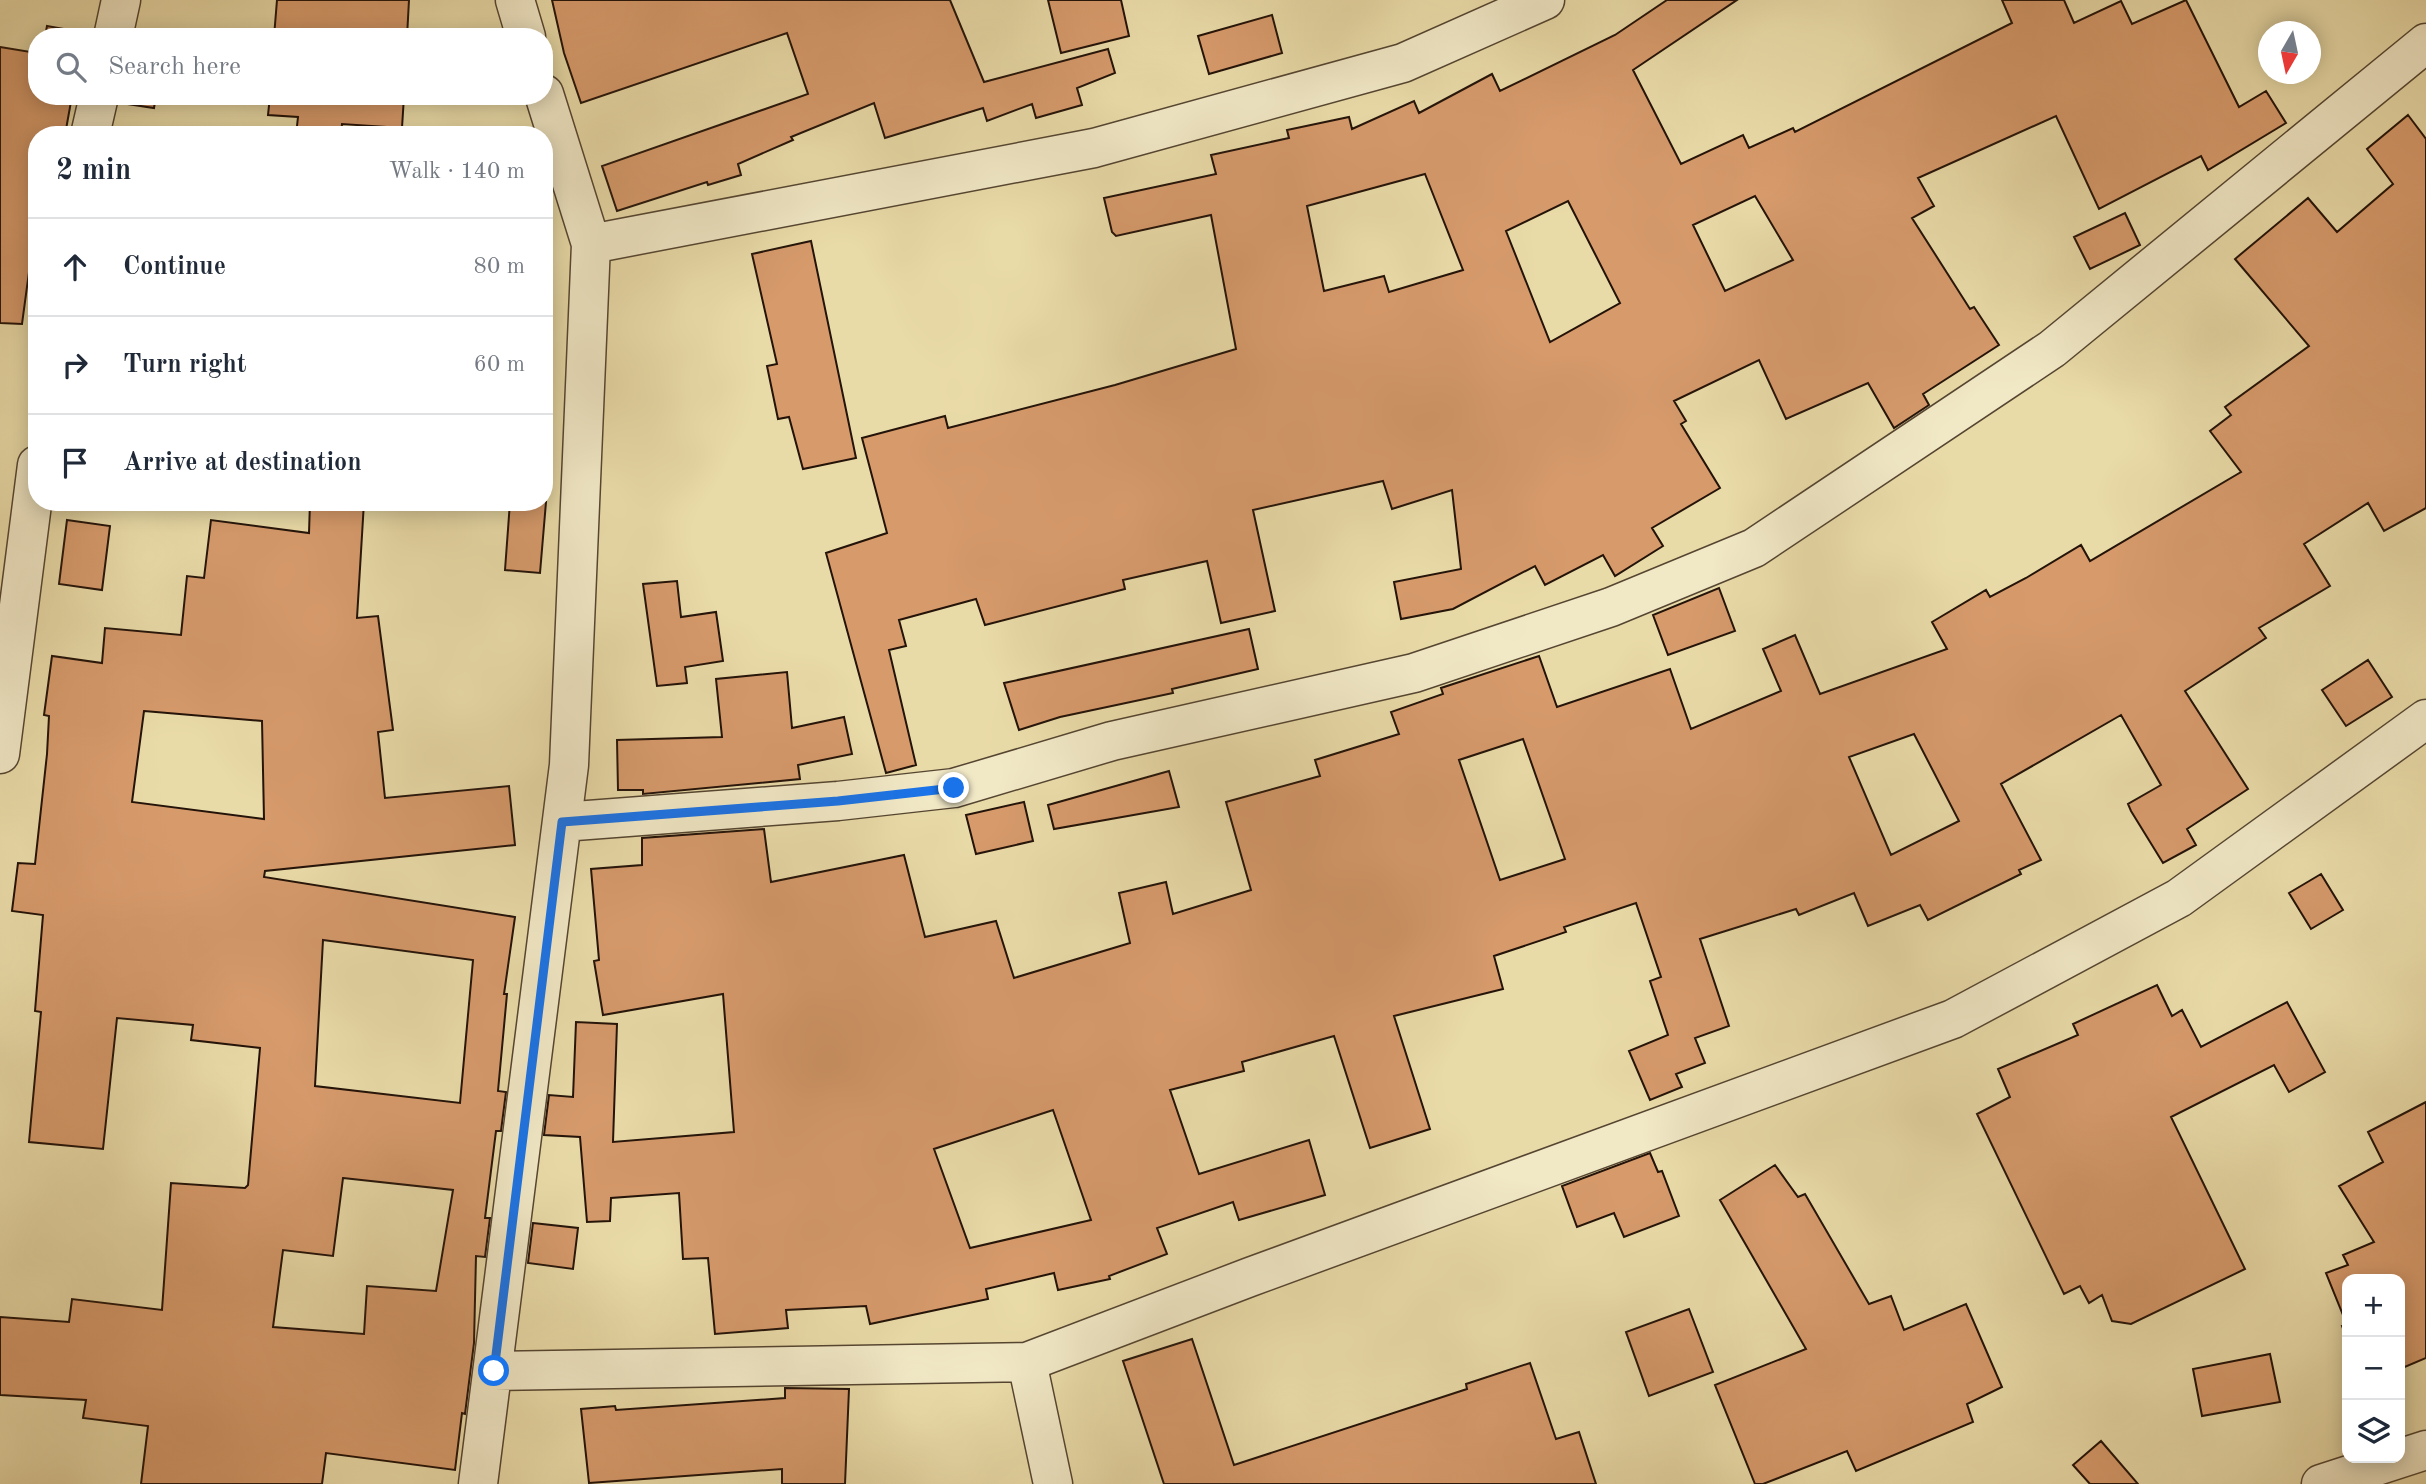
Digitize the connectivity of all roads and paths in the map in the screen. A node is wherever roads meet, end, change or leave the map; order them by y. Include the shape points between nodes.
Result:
1 (121, 0) edge
2 (514, 0) edge
3 (1545, 0) edge
4 (115, 28) edge
5 (523, 28) edge
6 (2426, 43) edge
7 (97, 105) edge
8 (547, 105) edge
9 (92, 126) edge
10 (591, 244) junction
11 (31, 511) edge
12 (2426, 719) edge
13 (0, 754) edge
14 (562, 822) junction
15 (1027, 1362) junction
16 (494, 1371) junction
17 (2426, 1450) edge
18 (478, 1484) edge
19 (1053, 1484) edge
20 (2321, 1484) edge

1 - 4 street
2 - 5 street
3 - 10 street via 1403,63 1094,148
6 - 14 street via 2052,349 1754,548 1611,607 1414,673 1112,741 954,788
7 - 9 street
8 - 10 street
10 - 14 street via 569,765
11 - 13 street
12 - 15 street via 2179,898 1953,1019
14 - 16 street
15 - 16 street
15 - 19 street
16 - 18 street
17 - 20 street

